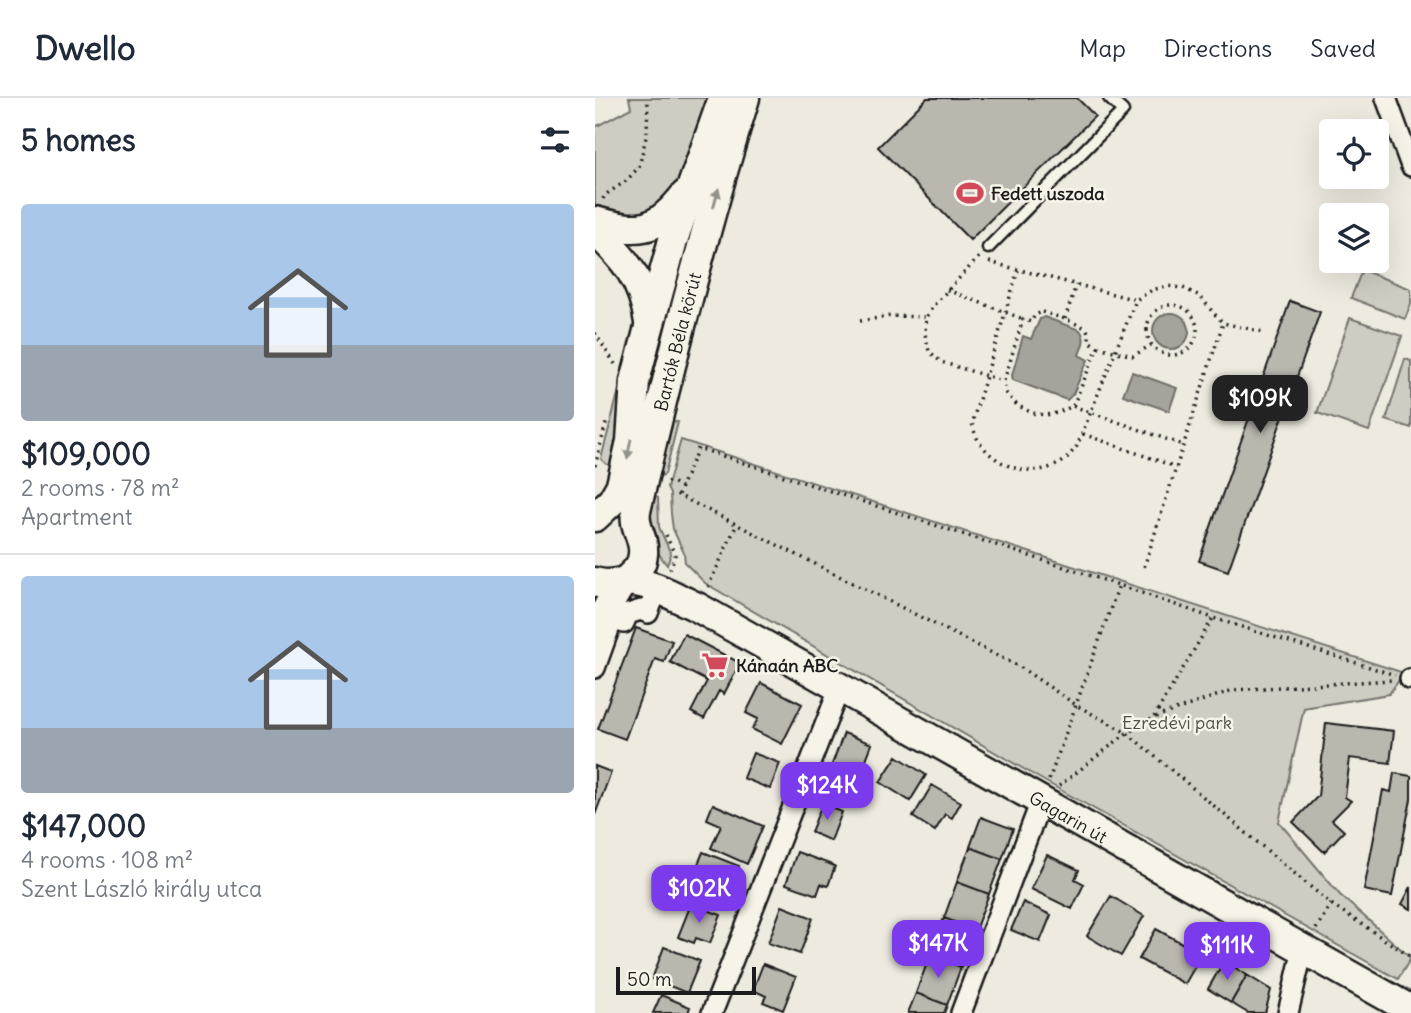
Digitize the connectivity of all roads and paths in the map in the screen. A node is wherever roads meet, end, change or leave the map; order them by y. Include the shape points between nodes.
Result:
1 (648, 98) edge
2 (723, 98) edge
3 (745, 98) edge
4 (1109, 98) edge
5 (1386, 98) edge
6 (1411, 166) edge
7 (692, 184) junction
8 (599, 212) edge
9 (624, 228) junction
10 (988, 248) joint
11 (669, 253) junction
12 (977, 259) junction
13 (698, 264) junction
14 (1018, 270) junction
15 (1076, 285) junction
16 (947, 290) junction
17 (1136, 300) junction
18 (1005, 312) junction
19 (926, 317) junction
20 (1023, 319) junction
21 (1065, 319) junction
22 (860, 321) dead end
23 (1223, 323) junction
24 (648, 331) junction
25 (1263, 332) dead end
26 (595, 333) edge
27 (1151, 345) junction
28 (1098, 346) junction
29 (1116, 352) junction
30 (612, 360) dead end
31 (985, 376) junction
32 (1004, 381) junction
33 (1073, 406) junction
34 (1092, 413) junction
35 (1083, 434) junction
36 (1184, 445) junction
37 (1176, 467) junction
38 (666, 482) dead end
39 (681, 487) junction
40 (595, 517) edge
41 (737, 524) junction
42 (648, 534) junction
43 (675, 555) dead end
44 (1144, 567) dead end
45 (595, 582) edge
46 (624, 582) junction
47 (1119, 585) junction
48 (707, 589) dead end
49 (653, 600) dead end
50 (1213, 618) junction
51 (725, 622) junction
52 (595, 634) edge
53 (595, 668) edge
54 (1411, 679) edge
55 (840, 687) junction
56 (1076, 705) junction
57 (1153, 719) junction
58 (1127, 733) junction
59 (1041, 801) junction
60 (1331, 904) junction
61 (1303, 949) junction
62 (1411, 957) edge
63 (1411, 1010) edge
64 (712, 1013) edge
65 (961, 1013) edge
66 (1288, 1013) edge

1 - 8 path via 647,133 639,167 605,195
2 - 7 street, Bartók Béla körút
13 -> 3 street, Bartók Béla körút
4 - 10 lane via 1123,111
5 - 6 street
7 - 9 street via 665,218 644,228
7 - 11 street, Bartók Béla körút
8 - 9 street
8 - 24 street via 640,287
9 - 11 street
10 - 12 path
11 - 13 street
11 - 24 street, Bartók Béla körút
12 - 14 path
12 - 16 path
13 - 42 street, Bartók Béla körút via 636,511 635,522
14 - 15 path
14 - 18 path
15 - 17 path
15 - 21 path
16 - 18 path
16 - 19 path
17 - 23 path via 1167,286 1183,288 1200,296
17 - 29 path
18 - 20 path
18 - 31 path
19 - 22 path
19 - 31 path via 929,351 941,362
20 - 21 path via 1031,322 1042,313
20 - 32 path
21 - 28 path via 1086,328 1089,341
23 - 25 path
23 - 36 path
24 -> 40 street, Bartók Béla körút via 635,381 631,441 621,485
26 - 30 path
27 - 27 path via 1165,355 1182,353 1194,341 1193,317 1173,305 1157,310 1147,330
27 - 29 path via 1133,356
28 - 29 path
28 - 33 path
29 - 34 path
31 - 32 path
31 - 35 path via 972,423 978,441 1010,468 1048,468 1065,460
32 - 33 path via 1006,393 1032,413 1058,413
33 - 34 path
34 - 35 path
34 - 36 path
35 - 37 path
36 - 37 path
37 - 44 path
38 - 39 path
39 - 41 path via 678,495
39 - 47 path via 698,448
40 - 42 street via 618,516
41 - 48 path
41 - 56 path via 1020,667
42 - 43 path
42 - 46 street, Bartók Béla körút via 641,563
42 - 51 street, Gagarin út via 646,550 661,569
45 - 46 street, Gagarin út
46 - 51 street, Gagarin út via 650,587
46 - 52 street, Bartók Béla körút
47 - 50 path
47 - 56 path
49 - 53 street via 648,613 628,614 624,623 613,618
50 - 54 path
50 - 57 path
51 - 55 street, Gagarin út
54 - 57 path via 1233,690
55 - 59 street, Gagarin út
55 - 64 street
56 - 58 path
56 - 59 path
57 - 58 path
58 - 59 path
58 - 60 path
59 - 61 street, Gagarin út
59 - 65 street
60 - 61 path
60 - 62 path
61 - 63 street, Gagarin út
61 - 66 street

